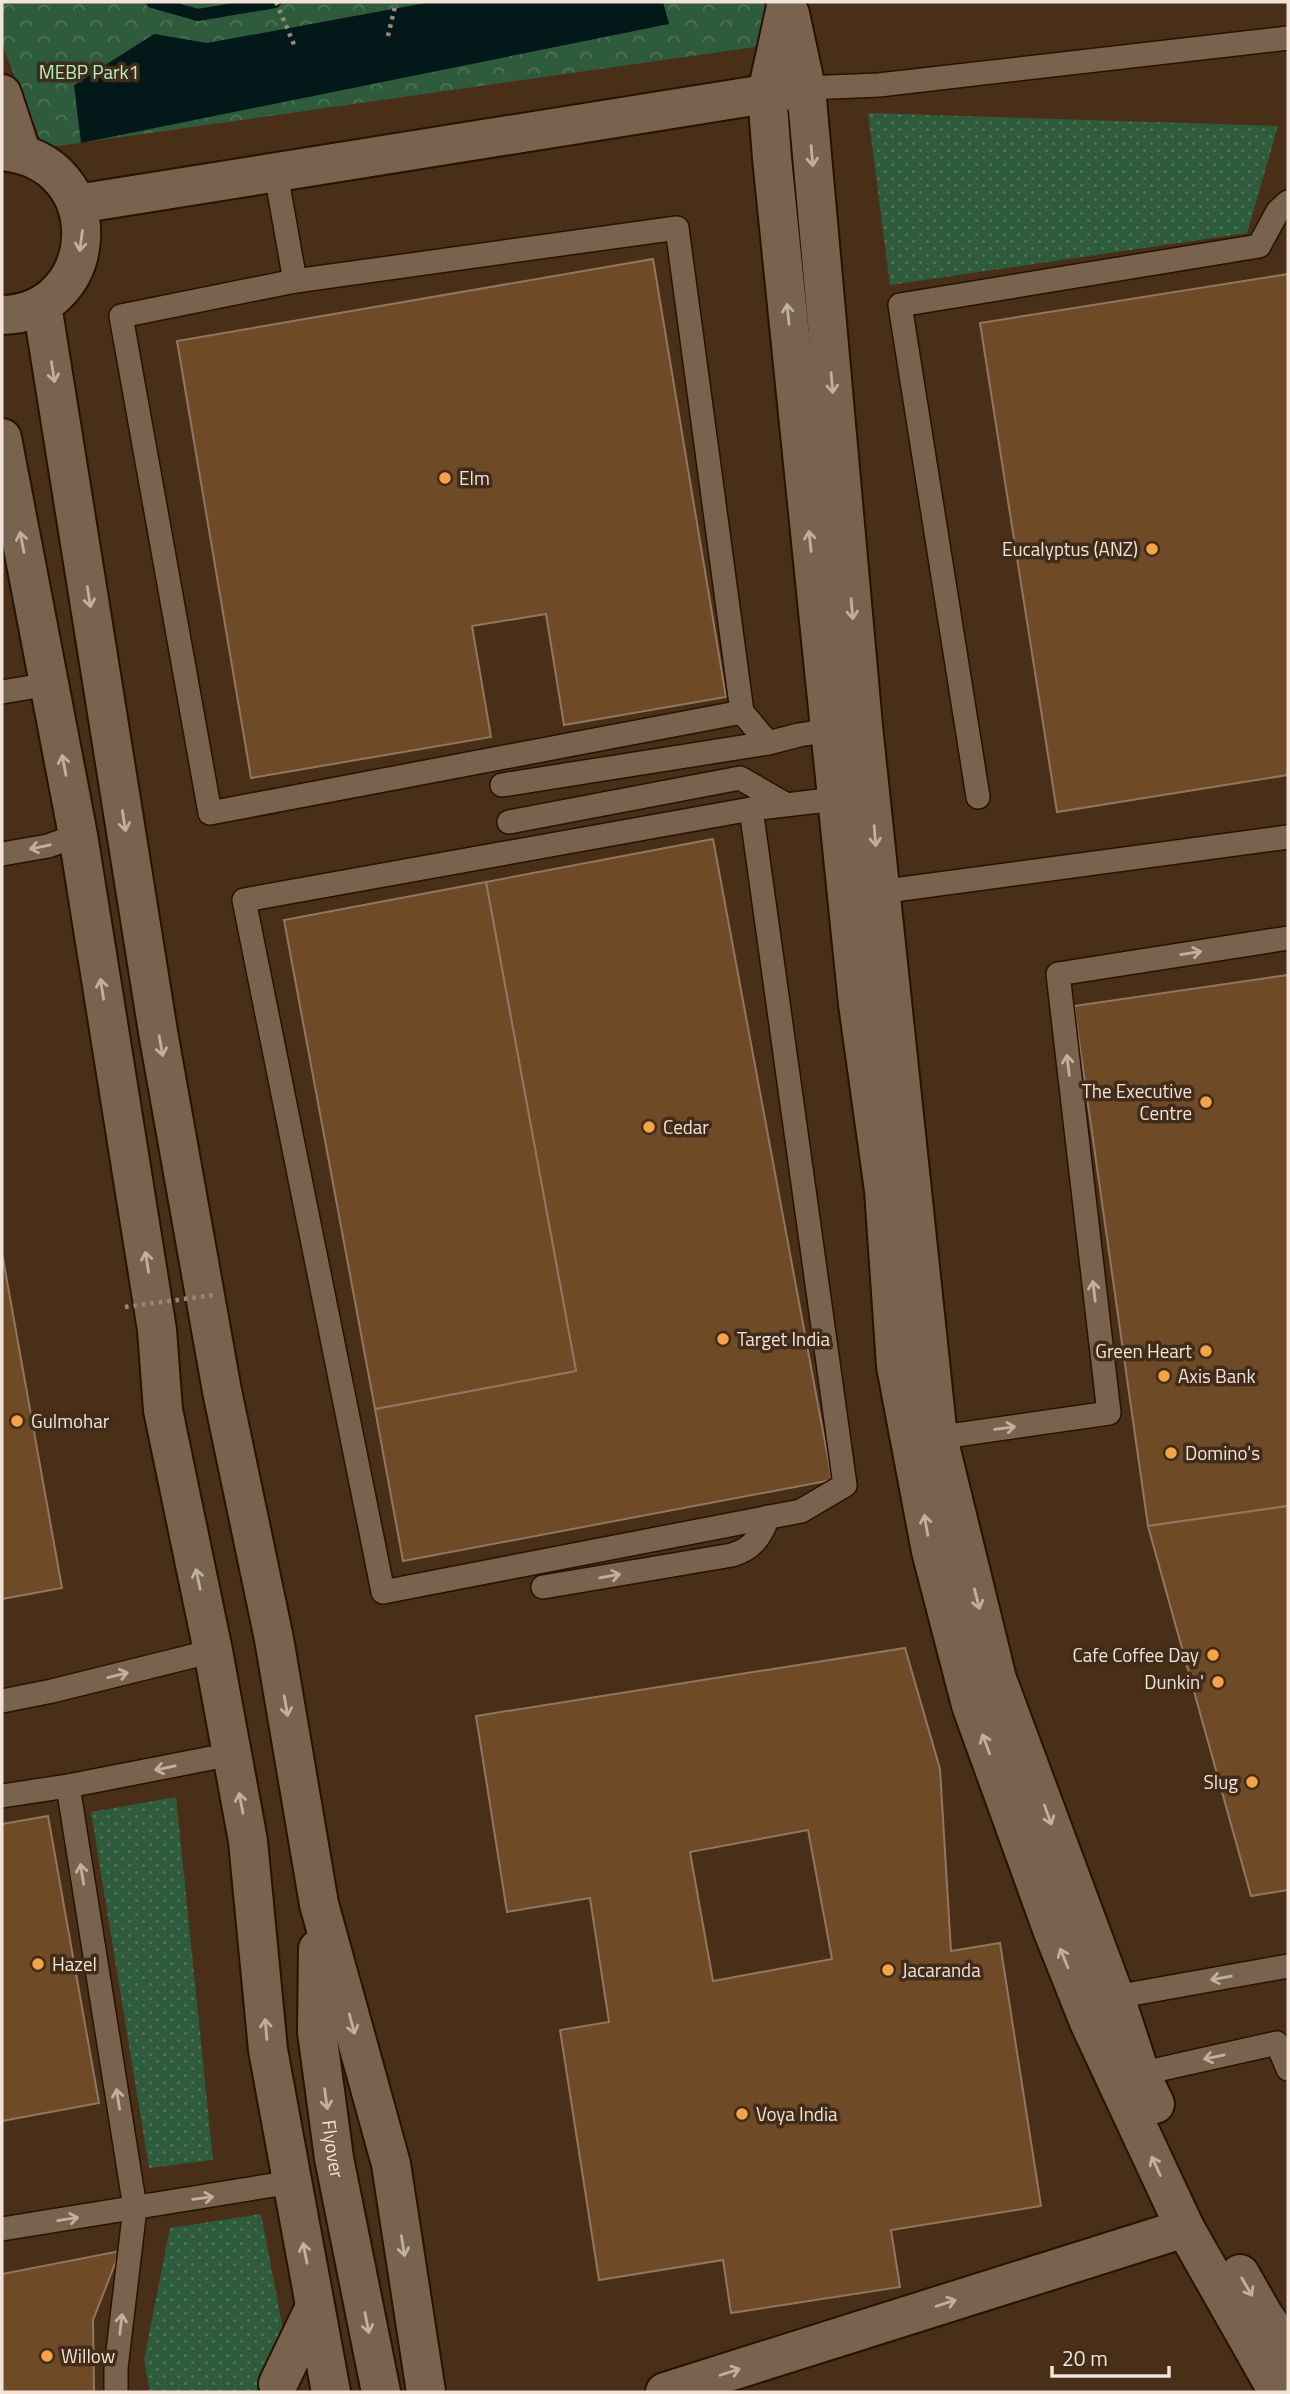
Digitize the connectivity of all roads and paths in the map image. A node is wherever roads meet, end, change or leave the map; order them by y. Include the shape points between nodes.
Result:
1 (276, 2) edge
2 (396, 2) edge
3 (787, 2) edge
4 (388, 36) dead end
5 (1288, 38) edge
6 (295, 47) dead end
7 (806, 88) junction
8 (767, 93) junction
9 (2, 94) edge
10 (11, 152) edge
11 (276, 174) junction
12 (1288, 202) edge
13 (77, 204) junction
14 (295, 281) junction
15 (42, 305) junction
16 (2, 315) edge
17 (2, 438) edge
18 (49, 684) junction
19 (2, 692) edge
20 (742, 712) junction
21 (830, 730) junction
22 (768, 743) junction
23 (502, 785) dead end
24 (978, 796) dead end
25 (836, 799) junction
26 (785, 804) junction
27 (751, 809) junction
28 (509, 822) dead end
29 (78, 835) junction
30 (1288, 837) edge
31 (2, 854) edge
32 (879, 892) junction
33 (1288, 938) edge
34 (214, 1295) dead end
35 (125, 1307) dead end
36 (924, 1439) junction
37 (768, 1517) junction
38 (543, 1587) dead end
39 (213, 1651) junction
40 (2, 1701) edge
41 (232, 1754) junction
42 (68, 1786) junction
43 (2, 1796) edge
44 (319, 1904) junction
45 (1288, 1966) edge
46 (1115, 1997) junction
47 (1288, 2069) edge
48 (1129, 2077) junction
49 (292, 2182) junction
50 (135, 2208) junction
51 (1185, 2228) junction
52 (2, 2230) edge
53 (315, 2307) junction
54 (1288, 2350) edge
55 (278, 2384) dead end
56 (116, 2392) edge
57 (331, 2392) edge
58 (381, 2392) edge
59 (426, 2392) edge
60 (664, 2392) edge
61 (1278, 2392) edge

1 - 6 path
2 - 4 path
3 - 7 street
3 - 8 street
5 - 7 lane via 879,85
7 - 8 street
7 -> 32 street
8 - 11 street
21 -> 8 street
9 - 10 street
10 - 13 street via 45,163 65,181
11 - 13 street
11 - 14 lane
12 - 24 lane via 1259,246 900,306
13 -> 15 street via 83,232 78,260 64,285
14 - 20 lane via 677,228
14 - 20 lane via 121,316 210,813
15 - 16 street
15 -> 44 street via 158,1032 222,1391 274,1639
18 -> 17 street
18 - 19 lane
29 -> 18 street
20 - 22 lane
21 - 22 lane
21 - 25 street
22 - 23 lane
25 - 26 lane
25 - 36 street via 884,1190 896,1366
26 - 27 lane
26 - 28 lane via 740,778
27 - 37 lane via 845,1485 801,1511
27 - 37 lane via 244,900 383,1592
29 -> 31 lane
39 -> 29 street via 163,1410 157,1330
30 - 32 lane
32 - 36 street
36 -> 33 lane via 1109,1413 1058,974
34 - 35 path, bridge
36 -> 46 street via 997,1679
48 -> 36 street via 1089,2022 971,1704 930,1551
38 -> 37 lane via 732,1555 753,1545
40 -> 39 lane
39 - 41 street
41 -> 42 lane
49 -> 41 street via 268,2050 248,1841
42 - 43 lane
50 -> 42 lane
44 -> 58 street, Flyover via 317,2032 334,2158
44 -> 59 street via 391,2164
45 -> 46 lane
46 - 48 street
47 -> 48 lane via 1277,2043
51 -> 48 street
48 -> 54 street via 1264,2316
50 -> 49 lane
53 -> 49 street
52 -> 50 lane
56 -> 50 lane
60 -> 51 street
51 - 61 street
53 - 55 street
53 - 57 street

